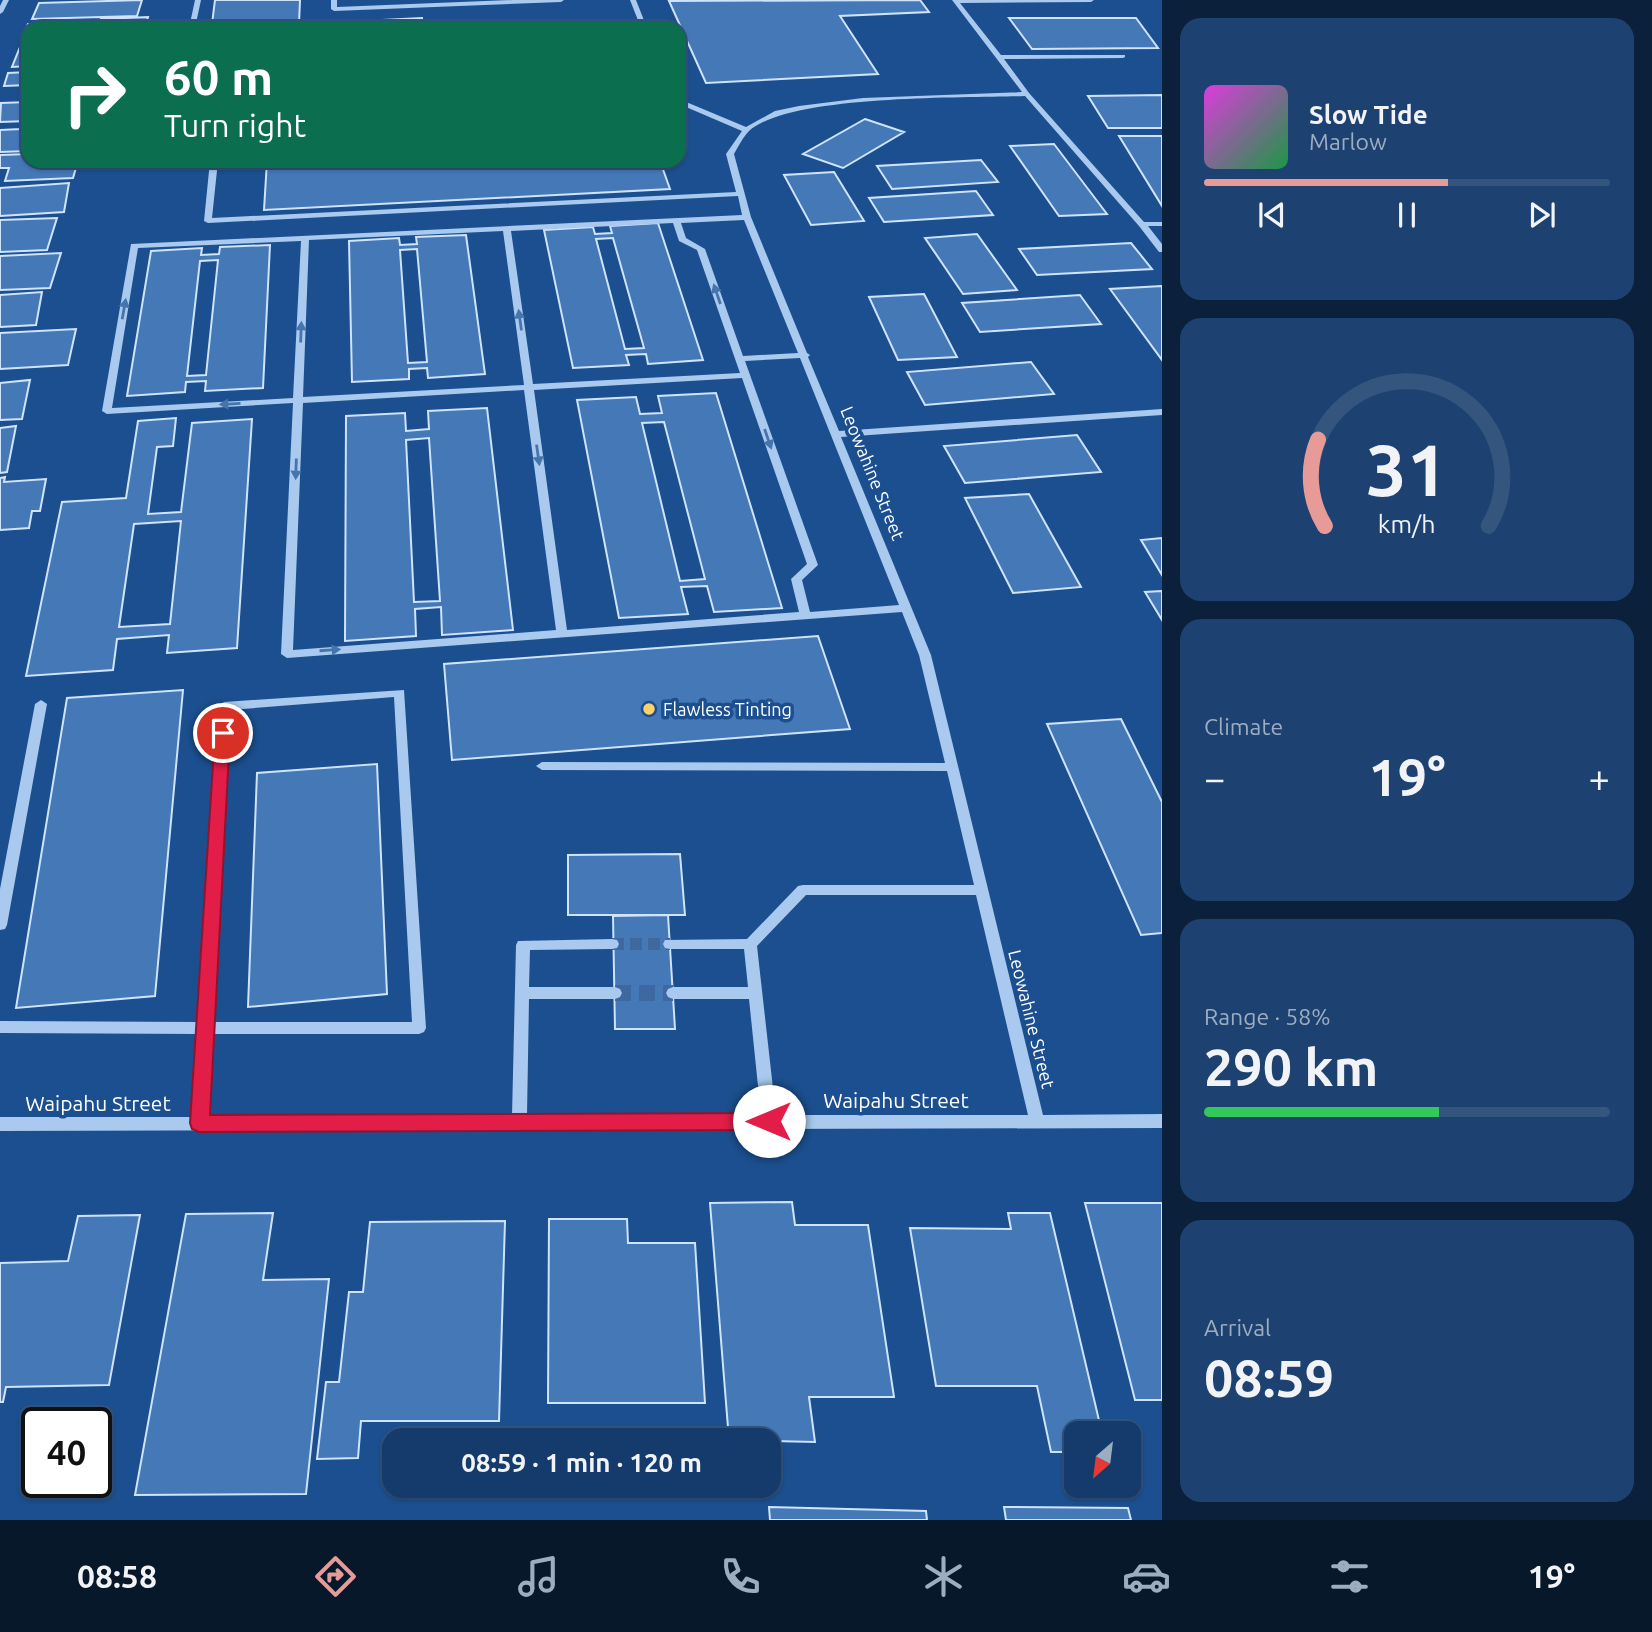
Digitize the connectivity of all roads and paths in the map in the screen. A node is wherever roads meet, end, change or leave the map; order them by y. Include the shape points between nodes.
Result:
1 (6, 0) edge
2 (198, 0) edge
3 (334, 0) edge
4 (561, 0) edge
5 (634, 0) edge
6 (955, 0) edge
7 (1091, 0) edge
8 (0, 12) edge
9 (194, 21) edge
10 (642, 21) edge
11 (1123, 56) dead end
12 (999, 57) junction
13 (1027, 94) junction
14 (686, 104) edge
15 (1057, 126) joint
16 (746, 131) junction
17 (213, 168) edge
18 (740, 194) junction
19 (747, 217) junction
20 (676, 220) junction
21 (1142, 224) junction
22 (1162, 224) edge
23 (507, 228) junction
24 (306, 238) junction
25 (1162, 250) edge
26 (805, 355) junction
27 (740, 359) junction
28 (746, 375) junction
29 (529, 387) junction
30 (299, 400) junction
31 (1162, 412) edge
32 (837, 434) junction
33 (907, 608) junction
34 (805, 614) junction
35 (562, 632) junction
36 (41, 704) dead end
37 (541, 766) dead end
38 (952, 767) junction
39 (981, 890) junction
40 (0, 925) edge
41 (612, 944) tunnel mouth
42 (670, 944) tunnel mouth
43 (750, 944) junction
44 (522, 993) junction
45 (615, 993) tunnel mouth
46 (673, 993) tunnel mouth
47 (755, 993) junction
48 (0, 1027) edge
49 (205, 1028) junction
50 (1037, 1120) junction
51 (769, 1121) junction
52 (1162, 1121) edge
53 (199, 1123) junction
54 (519, 1123) junction
55 (0, 1124) edge

1 - 8 street
2 - 9 street
3 - 4 street via 334,9
5 - 10 street
6 - 7 street
6 - 12 street
11 - 12 street
12 - 13 street
13 - 15 lane
13 - 16 street via 863,100 799,108 778,113
14 - 16 street
15 - 21 street
16 - 18 street, Leowahine Street via 730,154
17 - 18 street via 208,221
18 - 19 street, Leowahine Street
19 - 20 lane
19 - 26 street, Leowahine Street
20 - 23 street
27 -> 20 lane via 701,249 682,240
21 - 22 street
21 - 25 street
23 - 24 street
29 -> 23 lane
30 -> 24 lane
30 -> 24 street via 107,411 134,246
26 - 27 street
26 - 32 street, Leowahine Street
27 - 28 street
28 - 29 street
28 -> 34 street via 813,565 796,579
29 - 30 street
29 -> 35 street
30 -> 35 street via 288,654
31 - 32 street
32 - 33 street, Leowahine Street
33 - 34 street
33 - 38 street, Leowahine Street via 925,655
34 - 35 street
36 - 40 street
37 - 38 street
38 - 39 street, Leowahine Street
39 - 43 street via 803,890
39 - 50 street, Leowahine Street
41 - 44 street via 523,945
42 - 43 street
43 - 47 street
44 - 45 lane
44 - 54 street
46 - 47 street
47 - 51 street
48 - 49 street
49 - 49 street via 419,1028 400,693 224,706
49 - 53 street
50 - 51 street, Waipahu Street
50 - 52 street, Waipahu Street
51 - 54 street, Waipahu Street
53 - 54 street, Waipahu Street
53 - 55 street, Waipahu Street

